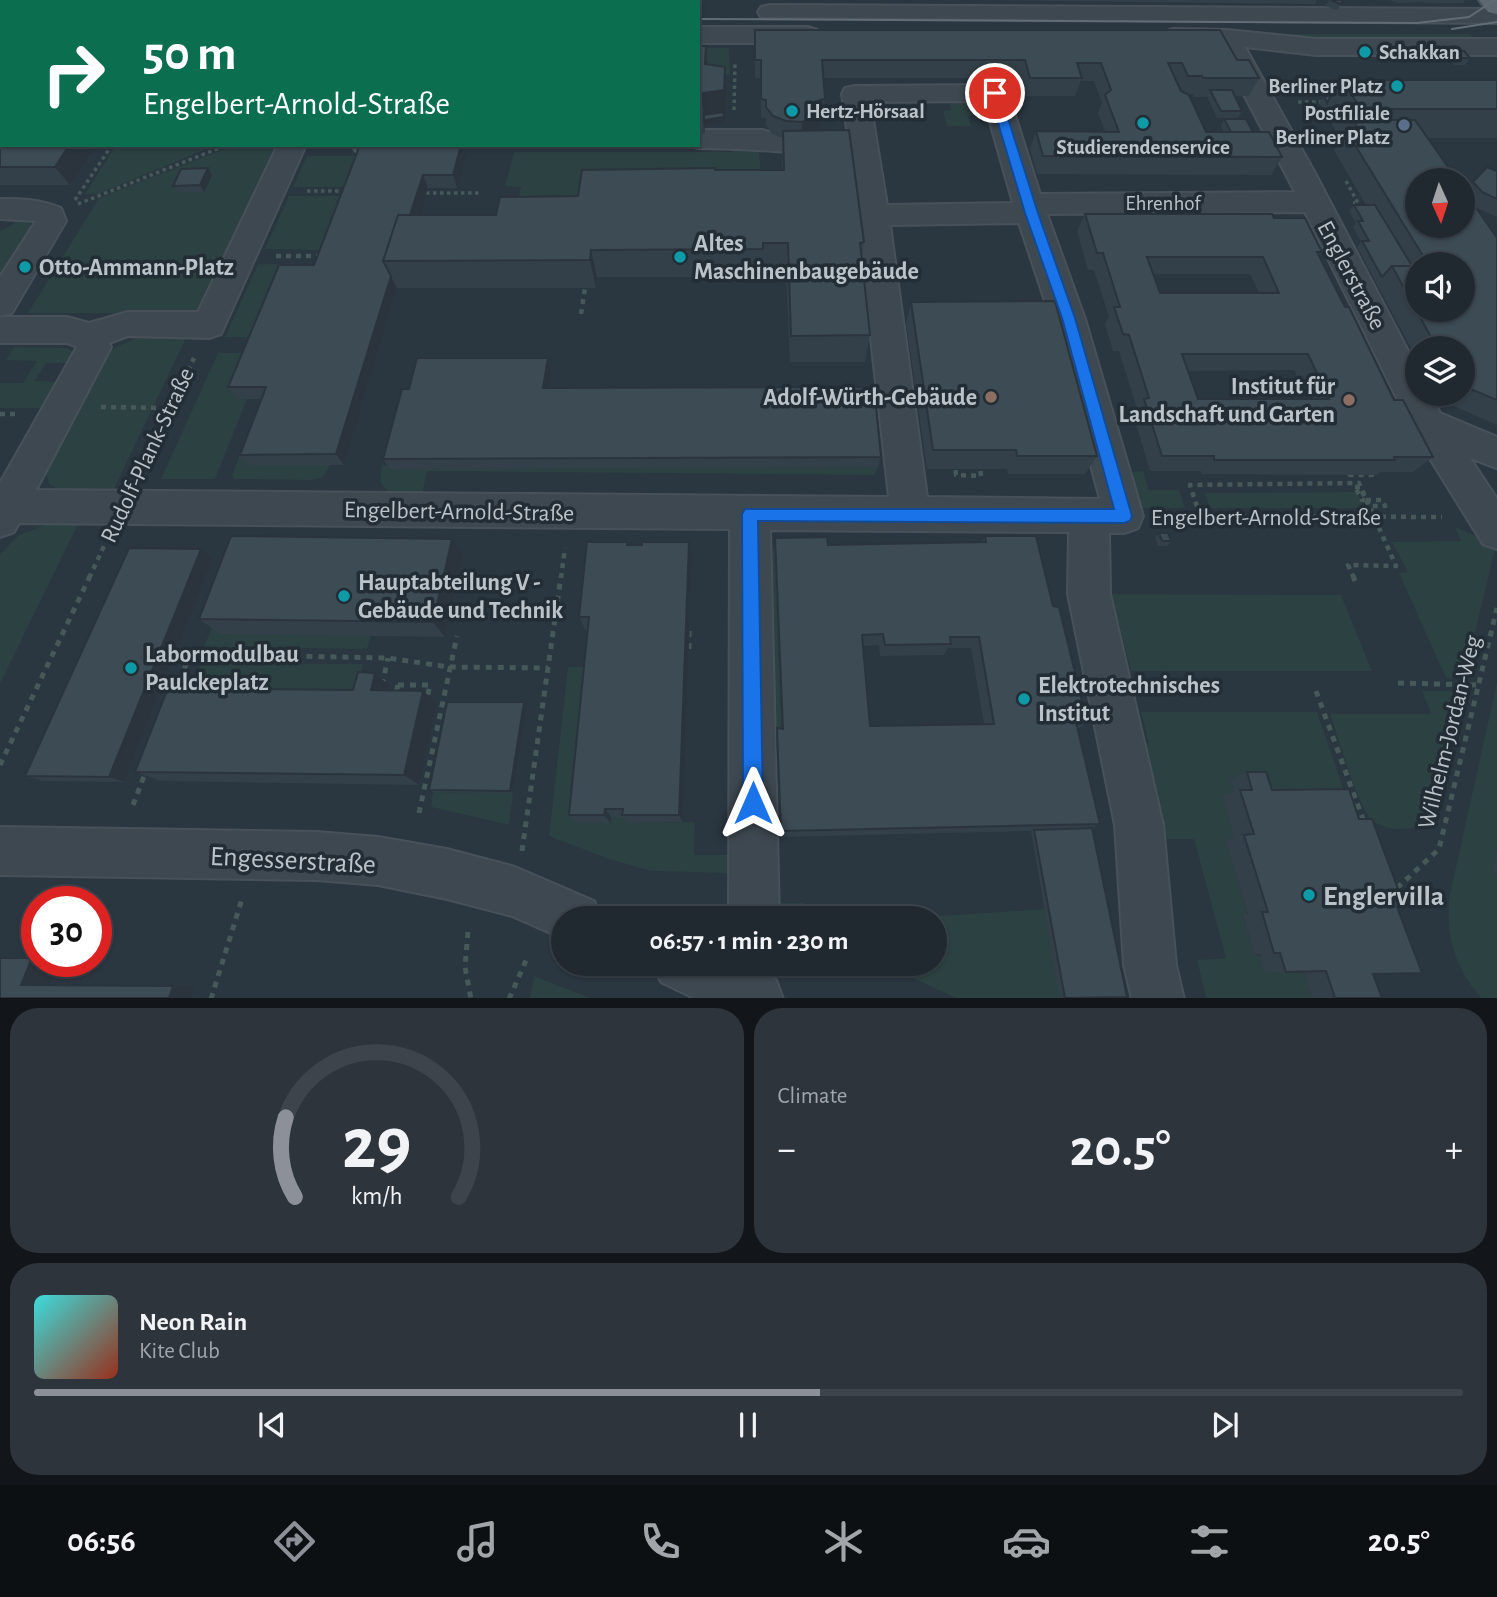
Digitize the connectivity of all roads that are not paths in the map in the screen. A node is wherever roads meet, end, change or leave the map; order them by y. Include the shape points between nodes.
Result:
1 (1491, 0) edge
2 (1372, 7) edge
3 (1497, 7) edge
4 (724, 12) dead end
5 (1213, 14) junction
6 (1497, 16) edge
7 (700, 35) edge
8 (1227, 38) junction
9 (1497, 47) edge
10 (700, 139) edge
11 (850, 145) junction
12 (291, 147) edge
13 (1304, 193) junction
14 (0, 209) edge
15 (1030, 209) junction
16 (873, 215) junction
17 (0, 304) edge
18 (0, 330) edge
19 (89, 336) junction
20 (1427, 424) junction
21 (1497, 453) edge
22 (4, 513) edge
23 (750, 514) junction
24 (910, 515) junction
25 (1482, 516) edge
26 (1107, 517) junction
27 (0, 851) edge
28 (754, 906) edge
29 (551, 908) edge
30 (707, 976) edge
31 (756, 976) edge
32 (757, 998) edge
33 (1158, 998) edge

1 - 3 main road
2 - 5 street
2 - 6 street
4 - 5 street
5 - 8 street, Englerstraße
7 - 8 street
8 - 9 street via 1316,47
8 - 13 street, Englerstraße
10 - 11 street
11 - 15 street via 855,94 995,93
11 - 16 street
12 - 19 street via 209,325 128,324
13 - 15 street, Ehrenhof
13 - 20 street, Englerstraße
14 - 17 street via 62,208
15 - 16 street, Ehrenhof
15 - 26 street via 1069,318
16 - 24 street
18 - 19 street via 67,330
19 - 22 street via 91,354
20 - 21 street
20 - 25 street, Englerstraße
22 - 23 street, Engelbert-Arnold-Straße via 124,508
23 - 24 street, Engelbert-Arnold-Straße
23 - 28 street
24 - 26 street, Engelbert-Arnold-Straße
26 - 33 street via 1089,594 1139,825 1150,965
27 - 29 street, Engesserstraße via 378,861 515,892
30 - 32 street
31 - 32 street

